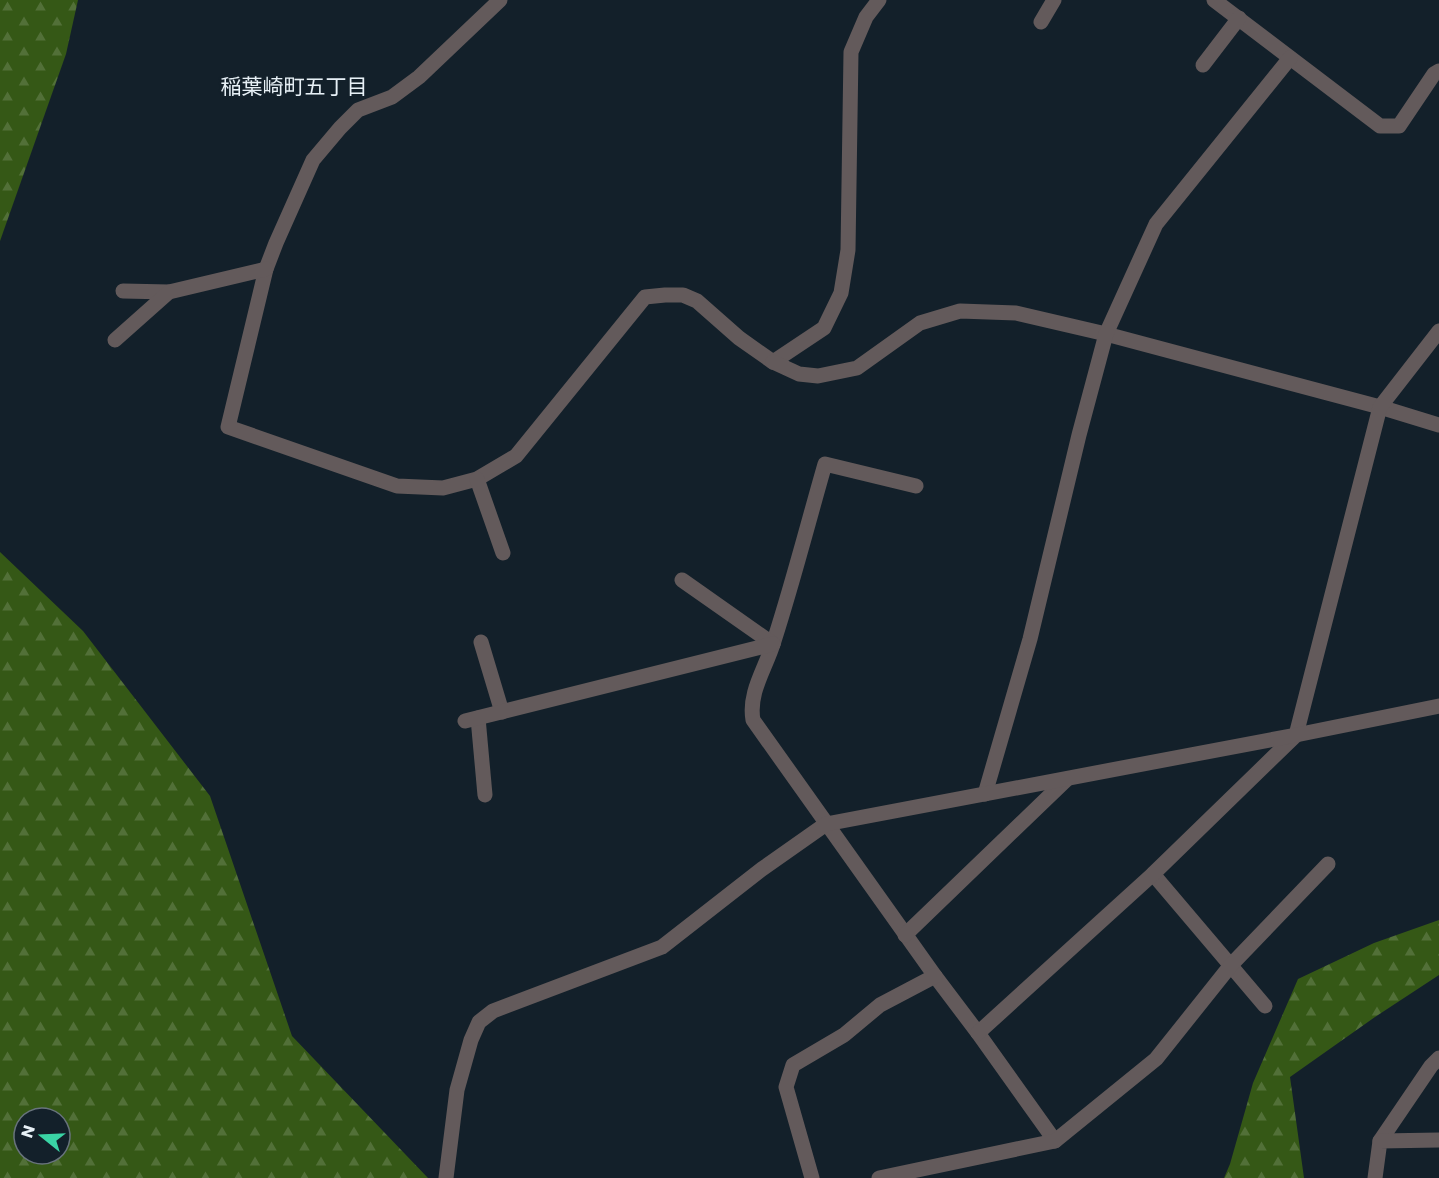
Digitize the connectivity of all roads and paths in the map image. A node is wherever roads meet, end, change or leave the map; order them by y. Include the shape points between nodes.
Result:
1 (500, 0) edge
2 (879, 0) edge
3 (1054, 0) edge
4 (1214, 0) edge
5 (1239, 18) junction
6 (1041, 22) dead end
7 (1290, 58) junction
8 (1203, 65) dead end
9 (1439, 71) edge
10 (266, 268) junction
11 (123, 291) dead end
12 (169, 292) junction
13 (1439, 331) edge
14 (1106, 334) junction
15 (115, 340) dead end
16 (773, 362) junction
17 (1380, 407) junction
18 (1439, 425) edge
19 (477, 479) junction
20 (916, 486) dead end
21 (503, 554) dead end
22 (682, 580) dead end
23 (481, 642) dead end
24 (773, 644) junction
25 (1439, 706) edge
26 (502, 712) junction
27 (1296, 735) junction
28 (1067, 779) junction
29 (985, 794) junction
30 (485, 795) dead end
31 (826, 824) junction
32 (1328, 864) dead end
33 (1153, 874) junction
34 (906, 934) junction
35 (1231, 965) junction
36 (935, 976) junction
37 (1265, 1006) dead end
38 (978, 1033) junction
39 (1439, 1058) edge
40 (1439, 1140) edge
41 (1055, 1141) junction
42 (1380, 1141) junction
43 (447, 1178) edge
44 (812, 1178) edge
45 (879, 1178) edge
46 (1375, 1178) edge

1 - 10 street via 419,77 392,97 358,110 340,128 313,160
2 - 16 street via 866,17 851,52 848,250 841,293 824,328
3 - 6 street
4 - 5 street
5 - 7 street
5 - 8 street
7 - 9 street via 1380,126 1399,126
7 - 14 street via 1156,224
10 - 12 street
10 - 19 street via 228,427 397,486 443,488
11 - 12 street
12 - 15 street
13 - 17 street
14 - 16 street via 1016,313 960,311 920,323 857,368 818,376 799,374
14 - 17 street
14 - 29 street via 1030,639
16 - 19 street via 697,301 682,296 645,297 516,456
17 - 18 street
17 - 27 street
19 - 21 street
20 - 24 street via 825,464
22 - 24 street
23 - 26 street
24 - 26 street
24 - 31 street via 753,694 753,720
25 - 27 street
26 - 30 street via 472,720
27 - 28 street
27 - 33 street
28 - 29 street
28 - 34 street
29 - 31 street
31 - 34 street
31 - 43 street via 662,946 493,1011 479,1022 457,1090
32 - 35 street
33 - 35 street
33 - 38 street
34 - 36 street
35 - 37 street
35 - 41 street via 1156,1059
36 - 38 street
36 - 44 street via 880,1005 844,1035 793,1065 786,1087
38 - 41 street
39 - 42 street
40 - 42 street
41 - 45 street
42 - 46 street

